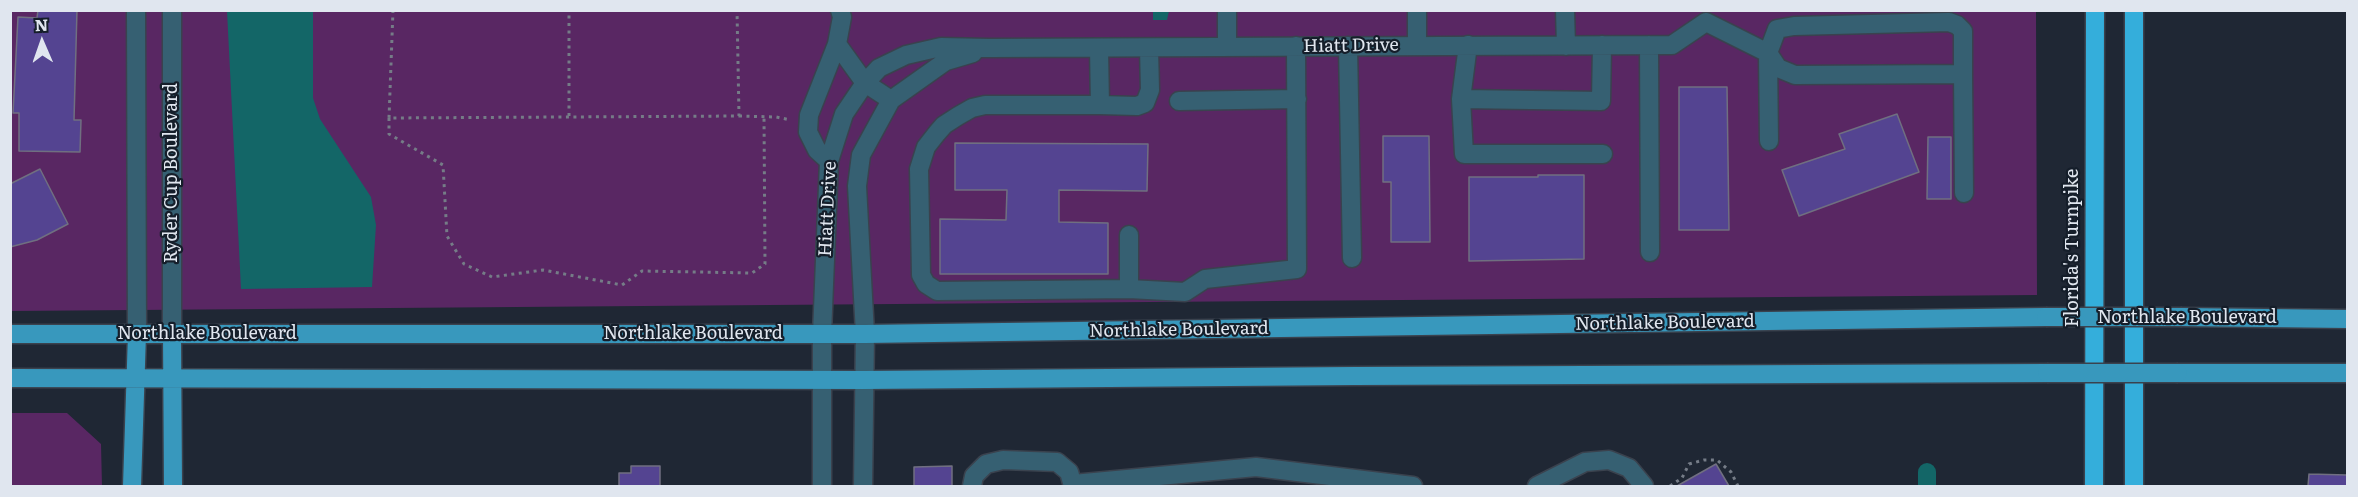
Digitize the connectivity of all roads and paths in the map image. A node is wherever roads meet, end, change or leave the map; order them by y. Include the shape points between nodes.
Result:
1 (136, 10) edge
2 (172, 10) edge
3 (393, 10) edge
4 (569, 10) edge
5 (736, 10) edge
6 (840, 10) edge
7 (1227, 10) edge
8 (1417, 10) edge
9 (1565, 10) edge
10 (2095, 10) edge
11 (2134, 10) edge
12 (1706, 16) edge
13 (837, 44) junction
14 (1417, 45) junction
15 (1468, 45) junction
16 (1602, 45) junction
17 (1649, 45) junction
18 (1296, 46) junction
19 (1348, 46) junction
20 (1566, 46) junction
21 (1227, 47) junction
22 (989, 48) junction
23 (1099, 48) junction
24 (1149, 48) junction
25 (1768, 53) junction
26 (1963, 74) junction
27 (865, 82) junction
28 (1297, 99) junction
29 (1461, 99) junction
30 (891, 100) junction
31 (1179, 101) dead end
32 (1100, 105) junction
33 (569, 116) junction
34 (739, 116) junction
35 (764, 116) junction
36 (389, 117) junction
37 (808, 125) junction
38 (1769, 141) dead end
39 (1603, 154) dead end
40 (829, 161) junction
41 (1964, 193) dead end
42 (1129, 236) dead end
43 (1650, 252) dead end
44 (1352, 258) dead end
45 (1129, 290) junction
46 (2348, 320) edge
47 (10, 334) edge
48 (137, 334) junction
49 (822, 334) junction
50 (865, 334) junction
51 (172, 335) junction
52 (2348, 373) edge
53 (10, 378) edge
54 (136, 379) junction
55 (172, 379) junction
56 (823, 380) junction
57 (863, 380) junction
58 (1073, 485) edge
59 (132, 486) edge
60 (173, 486) edge
61 (822, 486) edge
62 (863, 486) edge
63 (972, 486) edge
64 (1413, 486) edge
65 (1537, 486) edge
66 (1644, 486) edge
67 (1670, 486) edge
68 (1738, 486) edge
69 (2094, 486) edge
70 (2134, 486) edge

1 - 48 street, Ryder Cup Boulevard
2 - 51 street, Ryder Cup Boulevard
3 - 36 path
4 - 33 path
5 - 34 path
6 - 13 street
7 - 21 street
8 - 14 street
9 - 20 street
10 - 69 highway, Florida's Turnpike
11 - 70 highway
12 - 17 street, Hiatt Drive via 1672,45
12 - 25 street
13 - 27 street
13 - 37 street via 808,115
14 - 15 street, Hiatt Drive
14 - 19 street, Hiatt Drive
15 - 20 street, Hiatt Drive
15 - 29 street
16 - 17 street, Hiatt Drive
16 - 20 street, Hiatt Drive
16 - 29 street via 1601,101
17 - 43 street
18 - 19 street, Hiatt Drive
18 - 21 street, Hiatt Drive
18 - 28 street
19 - 44 street
21 - 24 street, Hiatt Drive
22 - 23 street, Hiatt Drive
22 - 27 street, Hiatt Drive via 941,47 906,55 879,68
22 - 30 street, Hiatt Drive via 946,61
23 - 24 street, Hiatt Drive
23 - 32 street
24 - 32 street via 1150,90 1144,103
25 - 26 street via 1778,68 1795,75
25 - 26 street via 1777,29 1794,26 1949,22 1963,31
25 - 38 street
26 - 41 street
27 - 30 street
27 - 40 street, Hiatt Drive via 844,114
28 - 31 street
28 - 45 street via 1297,269 1205,279 1185,292
29 - 39 street via 1464,154
30 - 50 street, Hiatt Drive via 861,155 857,186
32 - 45 street via 985,105 944,124 926,147 919,169 921,275 937,291
33 - 34 path
33 - 36 path
34 - 35 path
35 - 36 path via 765,264 752,273 642,271 621,285 543,270 492,277 464,264 447,236 443,165 389,135
35 - 37 path
37 - 40 street via 817,150
40 - 49 street, Hiatt Drive
42 - 45 street
46 - 50 main road, Northlake Boulevard, bridge via 2046,318
47 - 48 main road, Northlake Boulevard
48 - 51 main road, Northlake Boulevard
48 - 54 main road
49 - 50 main road, Northlake Boulevard
49 - 51 main road, Northlake Boulevard
49 - 56 street, Hiatt Drive
50 - 57 street, Hiatt Drive
51 - 55 main road
52 - 57 main road, bridge
53 - 54 main road
54 - 55 main road
54 - 59 main road
55 - 56 main road
55 - 60 main road
56 - 57 main road
56 - 61 street, Hiatt Drive
57 - 62 street, Hiatt Drive
58 - 63 street via 1069,472 1057,462 1002,460 986,464 974,476
58 - 64 street via 1256,467
65 - 66 street via 1585,462 1609,460 1629,468
67 - 68 path via 1683,478 1689,464 1704,460 1717,460 1731,472

